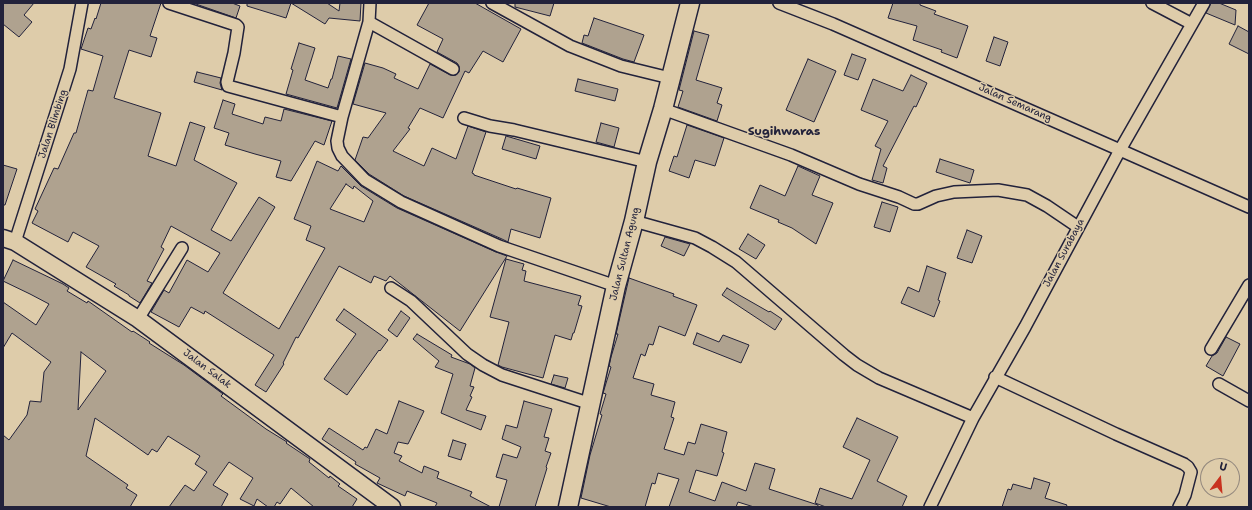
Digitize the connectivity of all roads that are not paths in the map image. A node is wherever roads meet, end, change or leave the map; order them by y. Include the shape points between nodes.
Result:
1 (82, 3) edge
2 (169, 3) edge
3 (370, 3) edge
4 (492, 3) edge
5 (690, 3) edge
6 (779, 3) edge
7 (1152, 3) edge
8 (1204, 3) edge
9 (369, 22) junction
10 (1192, 24) junction
11 (453, 69) dead end
12 (670, 78) junction
13 (663, 109) junction
14 (342, 117) junction
15 (464, 118) dead end
16 (1120, 150) junction
17 (647, 162) junction
18 (1249, 207) edge
19 (634, 221) junction
20 (1078, 227) junction
21 (9, 240) edge
22 (182, 248) dead end
23 (1249, 285) edge
24 (616, 286) junction
25 (391, 288) dead end
26 (138, 319) junction
27 (1211, 349) dead end
28 (995, 377) junction
29 (1219, 384) dead end
30 (1249, 401) edge
31 (591, 404) junction
32 (972, 418) junction
33 (392, 507) edge
34 (568, 507) edge
35 (930, 507) edge
36 (1179, 507) edge

1 - 21 street, Jalan Blimbing via 70,69
2 - 14 street via 238,27 228,86
3 - 9 street
4 - 12 street via 570,46 621,66
5 - 12 main road, Jalan Sultan Agung
6 - 16 street, Jalan Semarang via 833,24
7 - 10 street
8 - 10 street, Jalan Surabaya
9 - 11 street
9 - 14 street
10 - 16 street, Jalan Surabaya
12 - 13 main road, Jalan Sultan Agung
13 - 17 main road, Jalan Sultan Agung
13 - 20 street via 791,155 914,204 954,192 998,190 1027,195
14 - 24 street via 337,141 342,156 366,180 401,202 499,246
15 - 17 street
16 - 18 street, Jalan Semarang
16 - 20 street, Jalan Surabaya
17 - 19 main road, Jalan Sultan Agung
19 - 24 main road, Jalan Sultan Agung
19 - 32 street via 695,238 712,247 736,262 857,365 879,378
20 - 28 street, Jalan Surabaya
21 - 26 main road, Jalan Salak
22 - 26 street
23 - 27 street
24 - 31 main road, Jalan Sultan Agung
25 - 31 street via 410,301 467,354 483,365 502,375
26 - 33 main road, Jalan Salak
28 - 32 street, Jalan Surabaya
28 - 36 street via 1184,464 1191,472
29 - 30 street
31 - 34 main road, Jalan Sultan Agung
32 - 35 street, Jalan Surabaya

